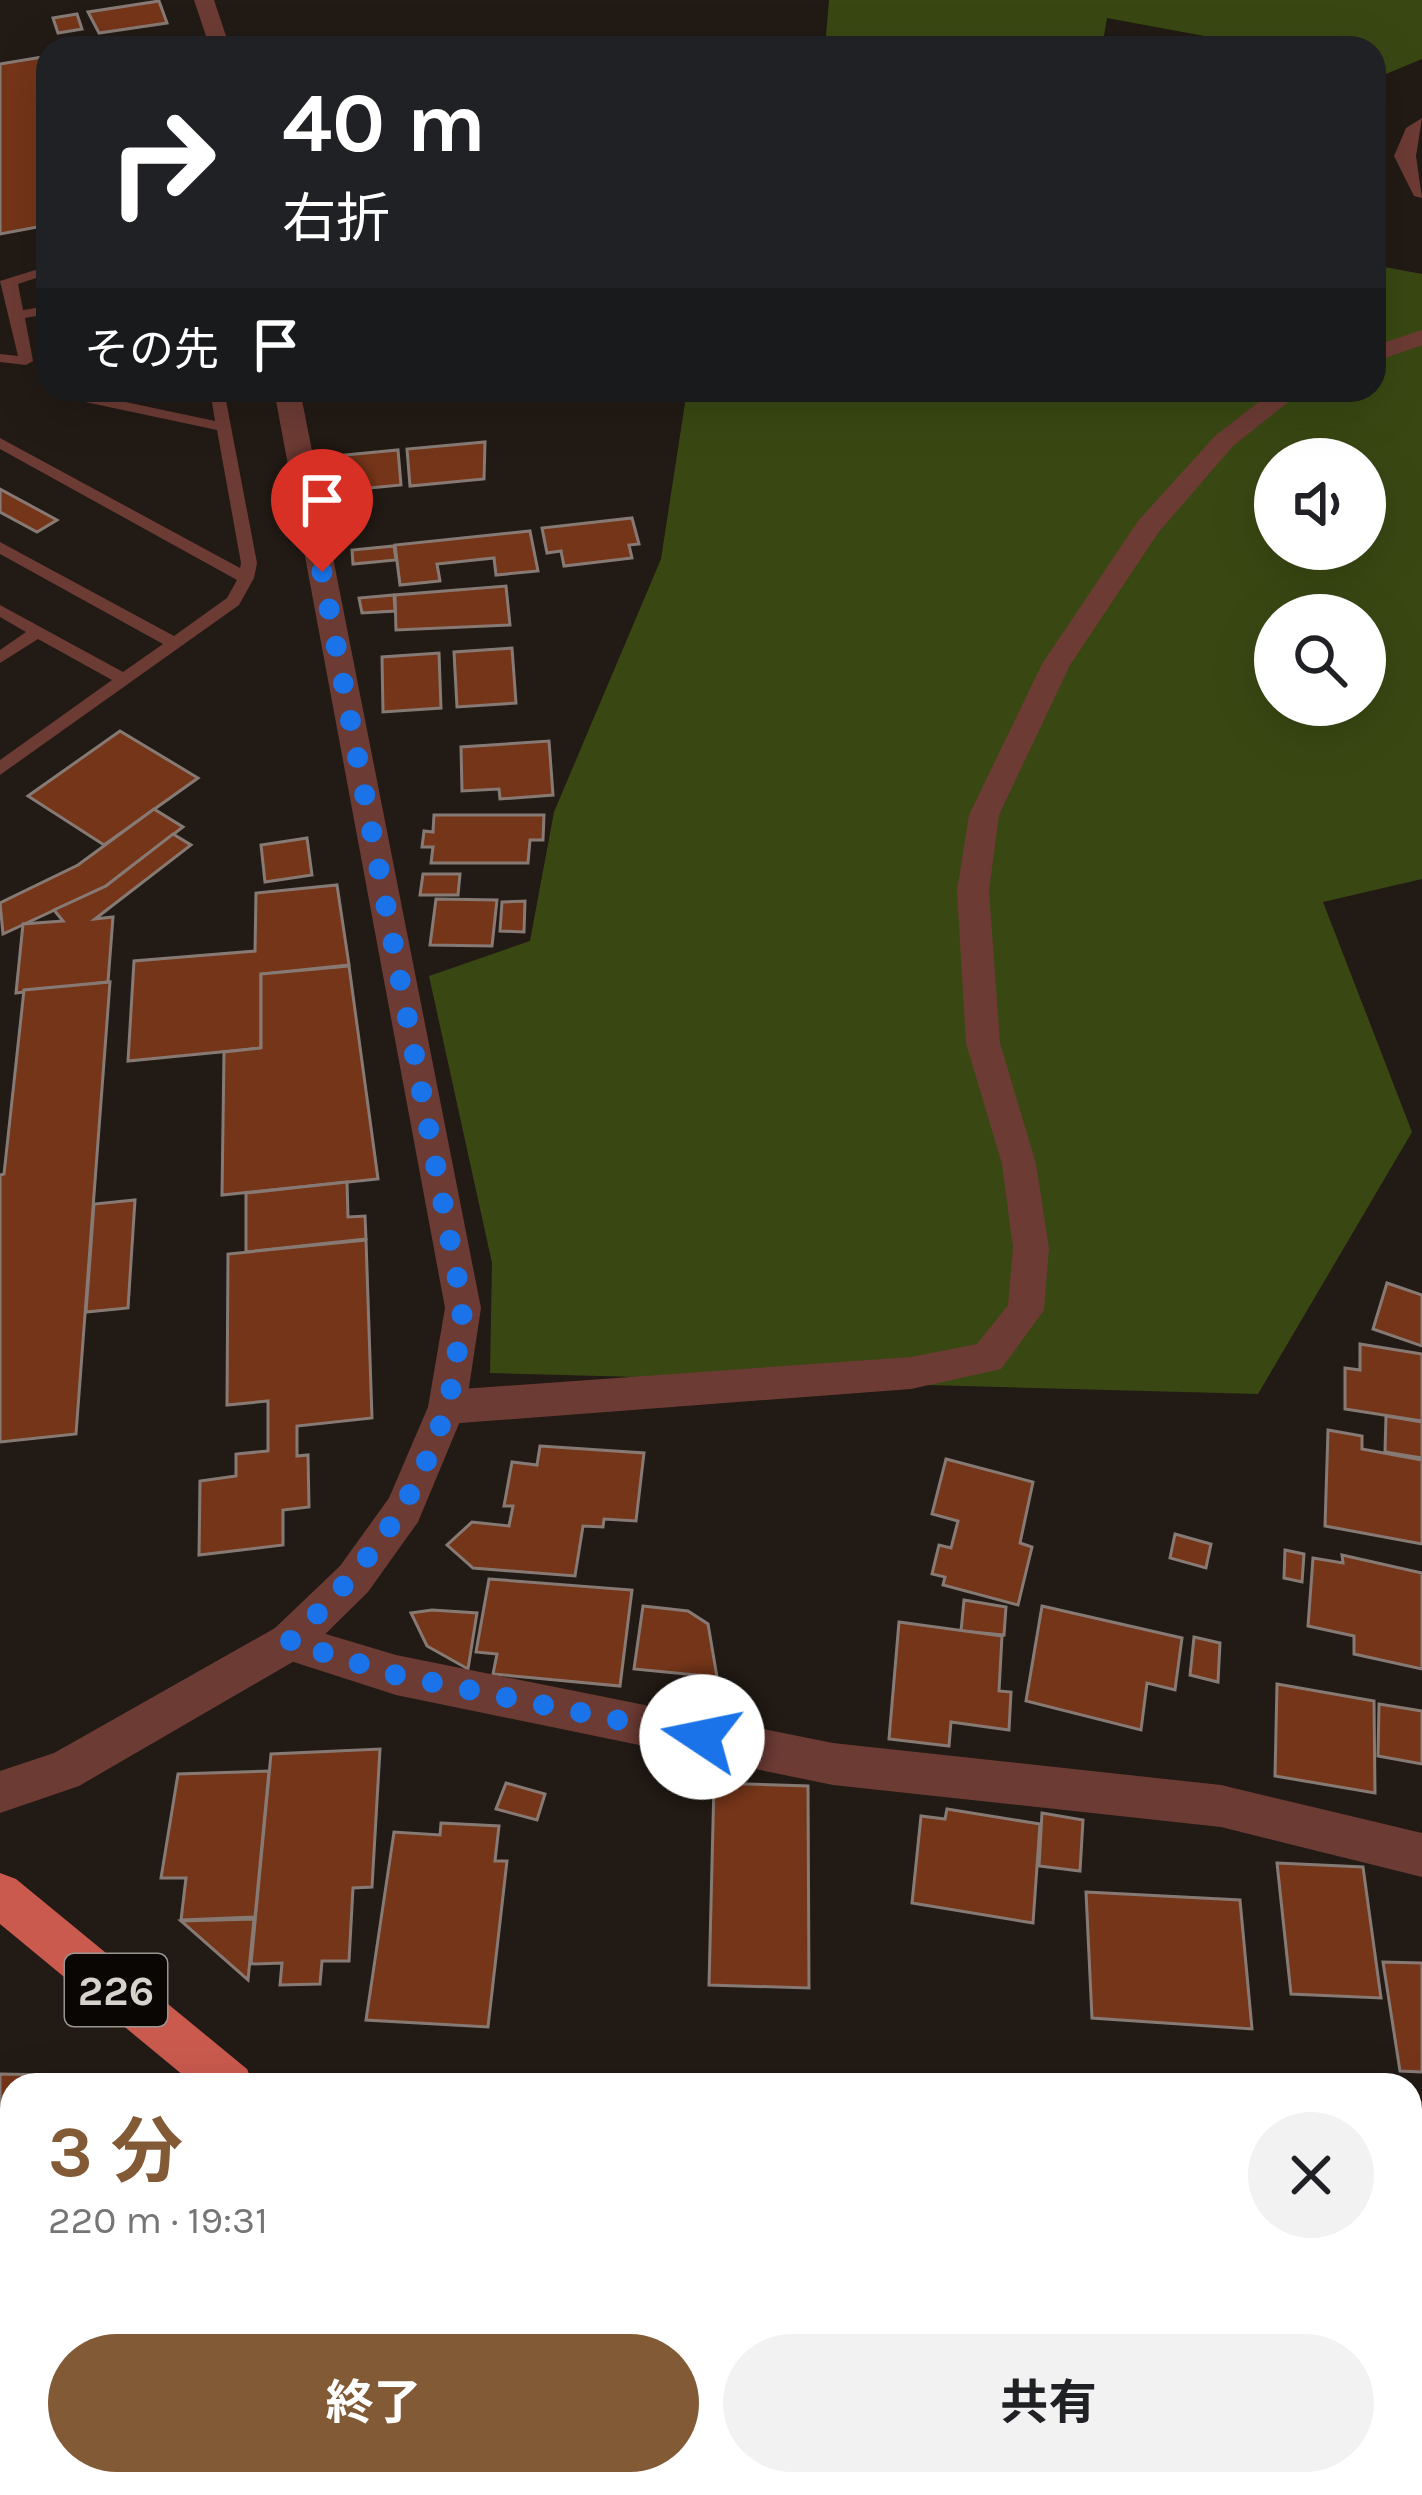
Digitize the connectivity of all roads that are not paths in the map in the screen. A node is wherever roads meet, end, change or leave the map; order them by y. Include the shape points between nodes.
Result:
1 (204, 0) edge
2 (216, 36) edge
3 (1422, 124) edge
4 (1422, 190) edge
5 (36, 274) edge
6 (5, 283) edge
7 (36, 312) edge
8 (17, 315) junction
9 (1422, 337) edge
10 (1386, 350) edge
11 (0, 358) edge
12 (104, 402) edge
13 (219, 402) edge
14 (289, 402) edge
15 (1274, 402) edge
16 (224, 427) junction
17 (0, 443) edge
18 (0, 548) edge
19 (246, 578) junction
20 (0, 610) edge
21 (38, 631) junction
22 (176, 644) junction
23 (0, 658) edge
24 (125, 680) junction
25 (0, 769) edge
26 (447, 1407) junction
27 (289, 1642) junction
28 (0, 1792) edge
29 (1422, 1855) edge
30 (0, 1895) edge
31 (216, 2073) edge

1 - 2 street
3 - 4 street via 1402,155
5 - 6 lane
6 - 8 lane
7 - 8 lane
8 - 11 lane via 26,361
9 - 10 street
12 - 16 lane
13 - 16 lane
14 - 26 street via 463,1308
15 - 26 street via 1224,441 1148,527 1056,664 984,815 973,891 983,1043 1018,1164 1031,1248 1026,1310 988,1358 911,1373
16 - 19 lane
17 - 19 lane
18 - 22 lane
19 - 22 lane via 232,602
20 - 21 lane
21 - 23 lane
21 - 24 lane
22 - 24 lane
24 - 25 lane
26 - 27 street via 404,1509 354,1579
27 - 28 street via 64,1771
27 - 29 street via 396,1675 833,1764 1221,1806
30 - 31 highway, 226

